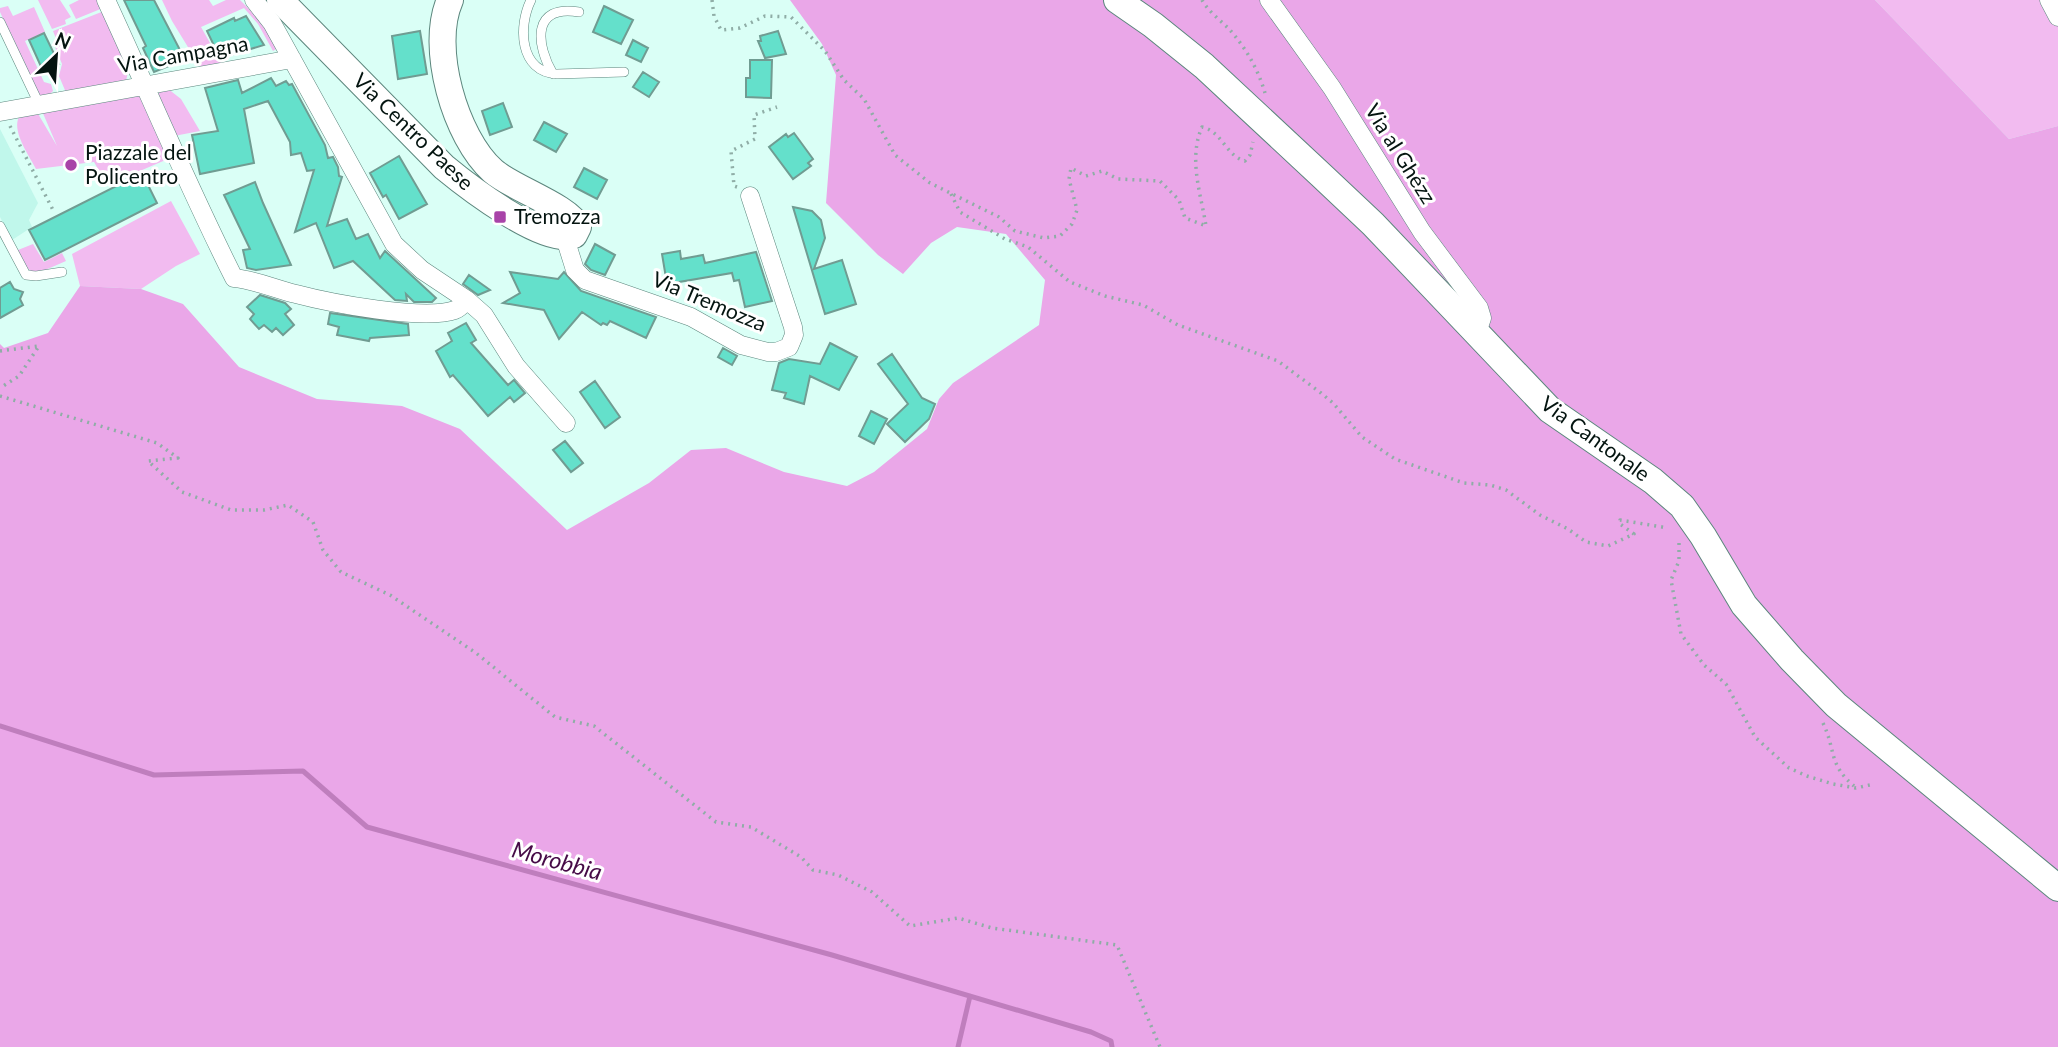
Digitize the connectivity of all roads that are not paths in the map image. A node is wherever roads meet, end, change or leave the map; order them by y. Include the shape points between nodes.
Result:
1 (106, 0) edge
2 (254, 0) edge
3 (280, 0) edge
4 (450, 0) edge
5 (531, 0) edge
6 (1117, 0) edge
7 (1269, 0) edge
8 (2049, 0) edge
9 (579, 12) dead end
10 (2058, 17) edge
11 (0, 22) edge
12 (292, 59) junction
13 (624, 72) dead end
14 (553, 74) junction
15 (146, 85) junction
16 (39, 104) junction
17 (1, 112) edge
18 (750, 196) road end
19 (0, 226) edge
20 (565, 238) junction
21 (62, 272) dead end
22 (467, 300) junction
23 (1476, 334) junction
24 (565, 423) dead end
25 (2058, 888) edge

1 - 15 street
2 - 12 street
3 - 20 street, Via Centro Paese via 464,184 544,233
4 - 20 street via 442,23 444,64 468,136 493,171 571,217 577,232
5 - 14 lane via 524,13 523,40 532,62
6 - 23 street, Via Cantonale via 1178,44 1266,124 1373,224
7 - 23 street, Via al Ghézz via 1332,88 1422,232 1479,308 1482,318
8 - 10 street
9 - 14 lane via 553,14 541,32 542,51
11 - 16 lane
12 - 15 street, Via Campagna
12 - 22 street via 394,244 422,270
13 - 14 lane
15 - 16 street, Via Campagna
15 - 22 street via 234,278 298,295 407,313 451,311
16 - 17 street, Via Campagna
18 - 20 street, Via Tremozza via 793,327 789,347 776,352 741,345 691,317 585,280 575,270
19 - 21 lane via 26,275
22 - 24 street via 484,315 516,366
23 - 25 street, Via Cantonale via 1550,410 1682,506 1744,605 1836,705

